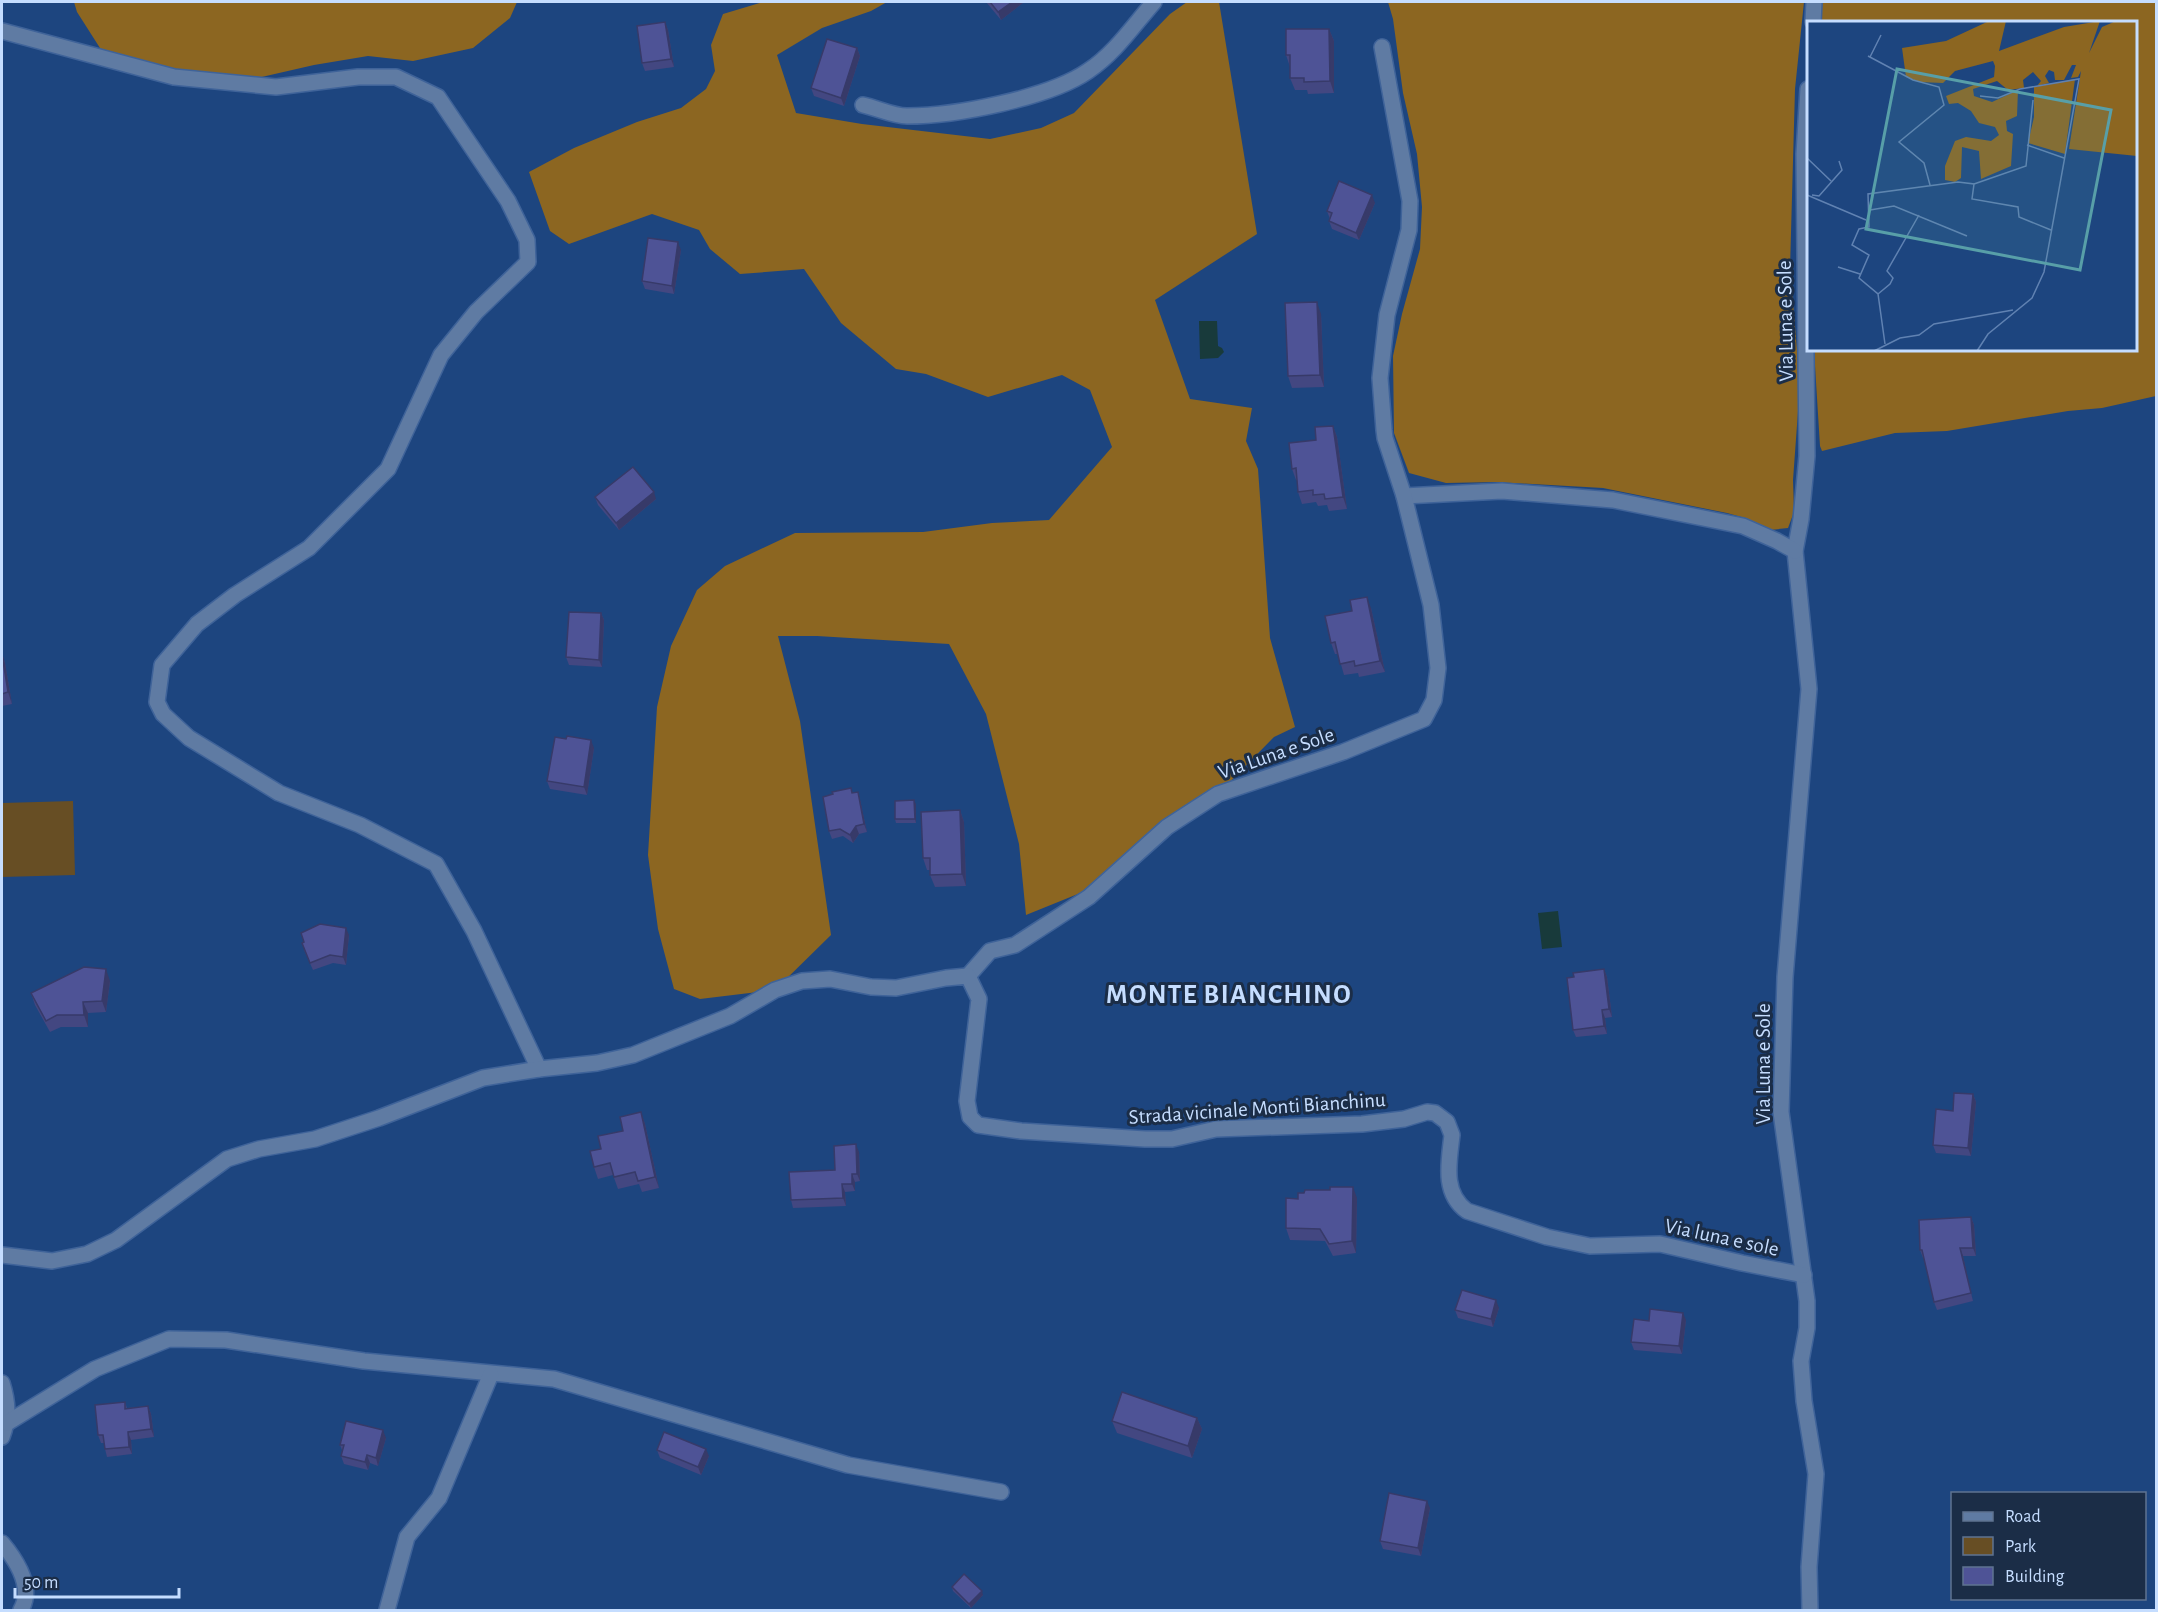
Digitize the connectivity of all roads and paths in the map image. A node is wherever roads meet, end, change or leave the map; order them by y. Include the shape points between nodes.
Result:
1 (1154, 2) edge
2 (1814, 2) edge
3 (1813, 21) edge
4 (2, 31) edge
5 (1382, 47) dead end
6 (863, 105) dead end
7 (1807, 115) edge
8 (1404, 496) junction
9 (1795, 551) junction
10 (968, 976) junction
11 (538, 1069) junction
12 (1459, 1205) joint
13 (2, 1255) edge
14 (1804, 1275) junction
15 (491, 1374) junction
16 (2, 1383) edge
17 (4, 1430) edge
18 (1001, 1492) dead end
19 (2, 1543) edge
20 (21, 1611) edge
21 (387, 1611) edge
22 (1810, 1611) edge

1 - 6 street via 1115,49 1087,72 1037,95 967,110 905,116
2 - 3 street
4 - 11 street via 174,77 276,87 358,77 396,77 438,97 508,201 527,240 528,262 476,312 441,355 388,469 309,548 197,624 162,665 157,702 163,714 189,738 279,793 360,825 436,864 474,931
5 - 8 street, Via Luna e Sole via 1410,201 1409,230 1387,315 1380,378 1385,438
7 - 9 street, Via Luna e Sole via 1804,154 1807,456
8 - 9 street via 1502,491 1613,500 1743,526
8 - 10 street, Via Luna e Sole via 1431,605 1438,668 1434,700 1424,719 1343,752 1218,794 1167,827 1089,897 1016,945 990,951
9 - 14 street, Via Luna e Sole via 1809,689 1785,977 1781,1112
10 - 11 street via 896,988 830,979 802,981 775,990 730,1016 633,1055
10 - 12 street, Strada vicinale Monti Bianchinu via 978,999 967,1101 970,1117 978,1125 1163,1139 1216,1130 1362,1124 1435,1113 1451,1128 1449,1188
11 - 13 street via 483,1078 315,1139 227,1159 116,1240 87,1254 51,1261
12 - 14 street, Via luna e sole via 1537,1234 1590,1246 1660,1244
14 - 22 street, Via Luna e Sole via 1807,1328 1801,1361 1816,1474
15 - 17 street via 364,1361 226,1340 169,1339 95,1369
15 - 18 street via 554,1379 848,1465
15 - 21 street via 439,1498 407,1537
16 - 17 street via 7,1398
19 - 20 street via 24,1581 27,1592

